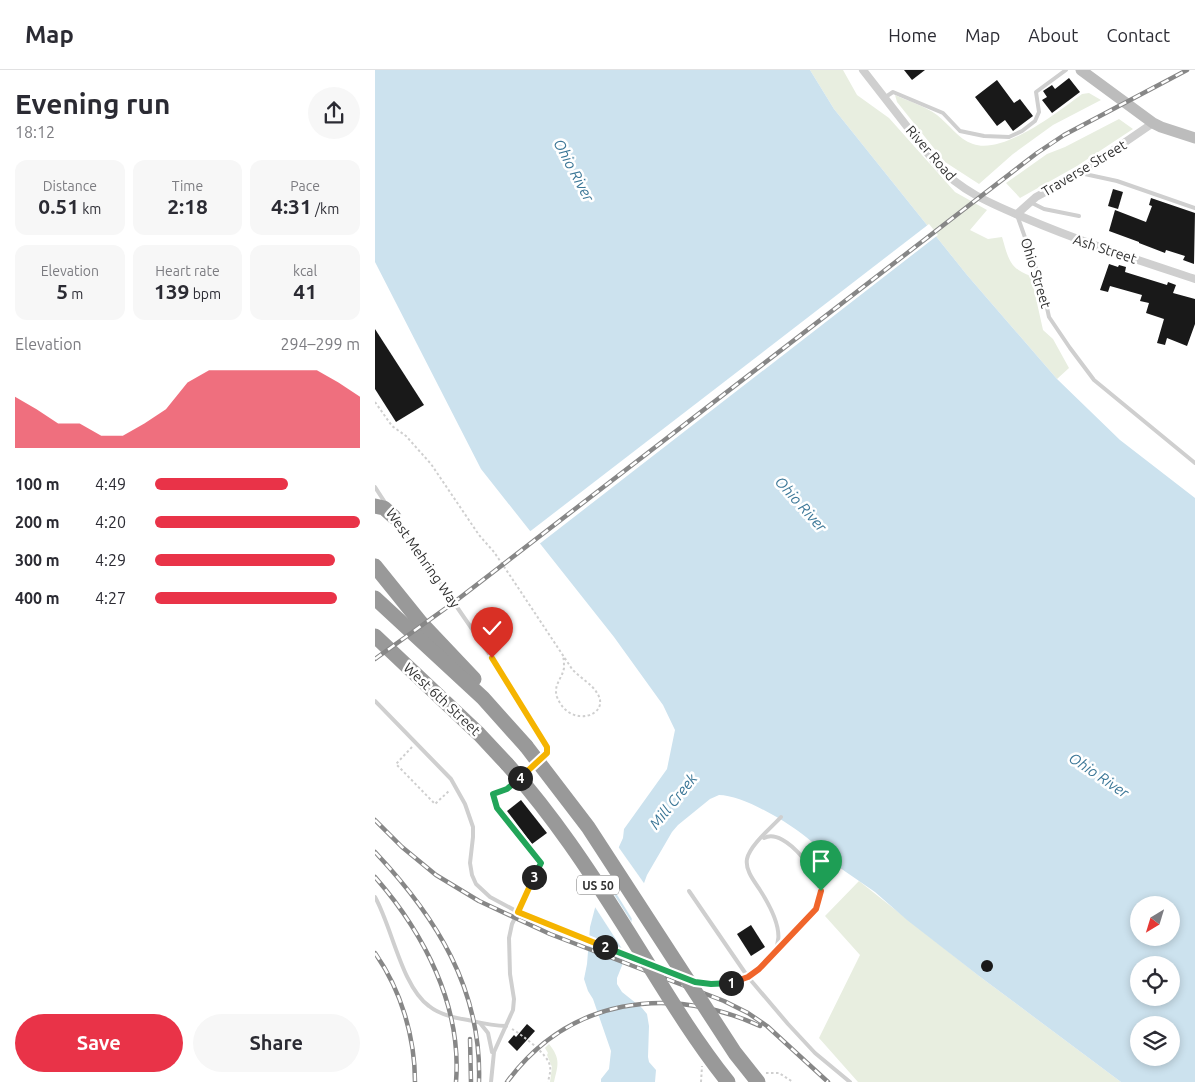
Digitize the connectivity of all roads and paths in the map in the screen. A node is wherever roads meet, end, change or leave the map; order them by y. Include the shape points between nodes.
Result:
1 (863, 70) edge
2 (1066, 70) edge
3 (1081, 70) edge
4 (884, 98) junction
5 (1153, 123) junction
6 (1195, 138) edge
7 (1080, 173) junction
8 (1030, 202) junction
9 (1195, 208) edge
10 (1017, 214) junction
11 (1079, 216) dead end
12 (1195, 278) edge
13 (375, 402) edge
14 (1195, 462) edge
15 (375, 487) edge
16 (375, 506) edge
17 (394, 516) junction
18 (375, 566) edge
19 (375, 598) edge
20 (375, 636) edge
21 (563, 656) junction
22 (483, 698) junction
23 (375, 701) edge
24 (416, 743) junction
25 (455, 785) junction
26 (781, 817) dead end
27 (758, 842) junction
28 (689, 891) dead end
29 (375, 897) edge
30 (518, 912) junction
31 (774, 953) junction
32 (748, 977) junction
33 (479, 1022) junction
34 (506, 1026) junction
35 (492, 1062) junction
36 (760, 1078) edge
37 (491, 1082) edge
38 (548, 1082) edge
39 (728, 1082) edge
40 (793, 1082) edge
41 (850, 1082) edge

1 - 4 street, River Road
2 - 4 lane via 1036,92 1039,112 1035,121 1009,137 960,131 943,113 893,92
3 - 5 main road
4 - 10 street, River Road via 950,179
5 - 6 main road
5 - 7 street, Traverse Street
7 - 8 street, Traverse Street
7 - 9 lane via 1117,180
8 - 10 street, Traverse Street
8 - 11 lane via 1044,209
10 - 12 street, Ash Street via 1068,236
10 - 14 lane, Ohio Street via 1042,285 1049,317 1058,332 1094,380
13 - 21 path via 392,426 418,447 431,464
15 - 17 lane, West Mehring Way
16 - 17 highway
17 - 30 lane, West Mehring Way via 492,658 547,747 547,753 515,783 493,794 497,808 541,863
18 - 22 highway via 477,682
19 - 22 highway, West 6th Street / US 50
20 - 39 highway, West 6th Street / US 50, bridge via 479,734 556,823 679,1014
21 - 21 path via 564,667 557,681 557,697 571,714 580,718 590,716 600,704 599,694 581,679
22 - 36 highway, West 6th Street / US 50, bridge via 526,746 588,827 735,1053
23 - 24 lane
24 - 25 lane
24 - 25 path via 396,764 435,804
25 - 30 lane via 473,827 470,864 476,884 490,897
26 - 27 lane
27 - 31 lane via 747,858 747,865 750,876 774,912 779,936
27 - 31 lane via 767,836 781,838 807,863 821,891 816,909
28 - 32 lane
29 - 33 lane via 409,980 421,1000 446,1015
30 - 32 lane via 695,982 727,984
30 - 34 lane via 509,938 509,974 514,1008
31 - 32 lane
32 - 41 lane via 815,1053
33 - 34 lane
33 - 35 lane via 490,1037
34 - 35 lane
34 - 38 path via 547,1058 550,1066
35 - 37 lane
36 - 40 path via 776,1072

